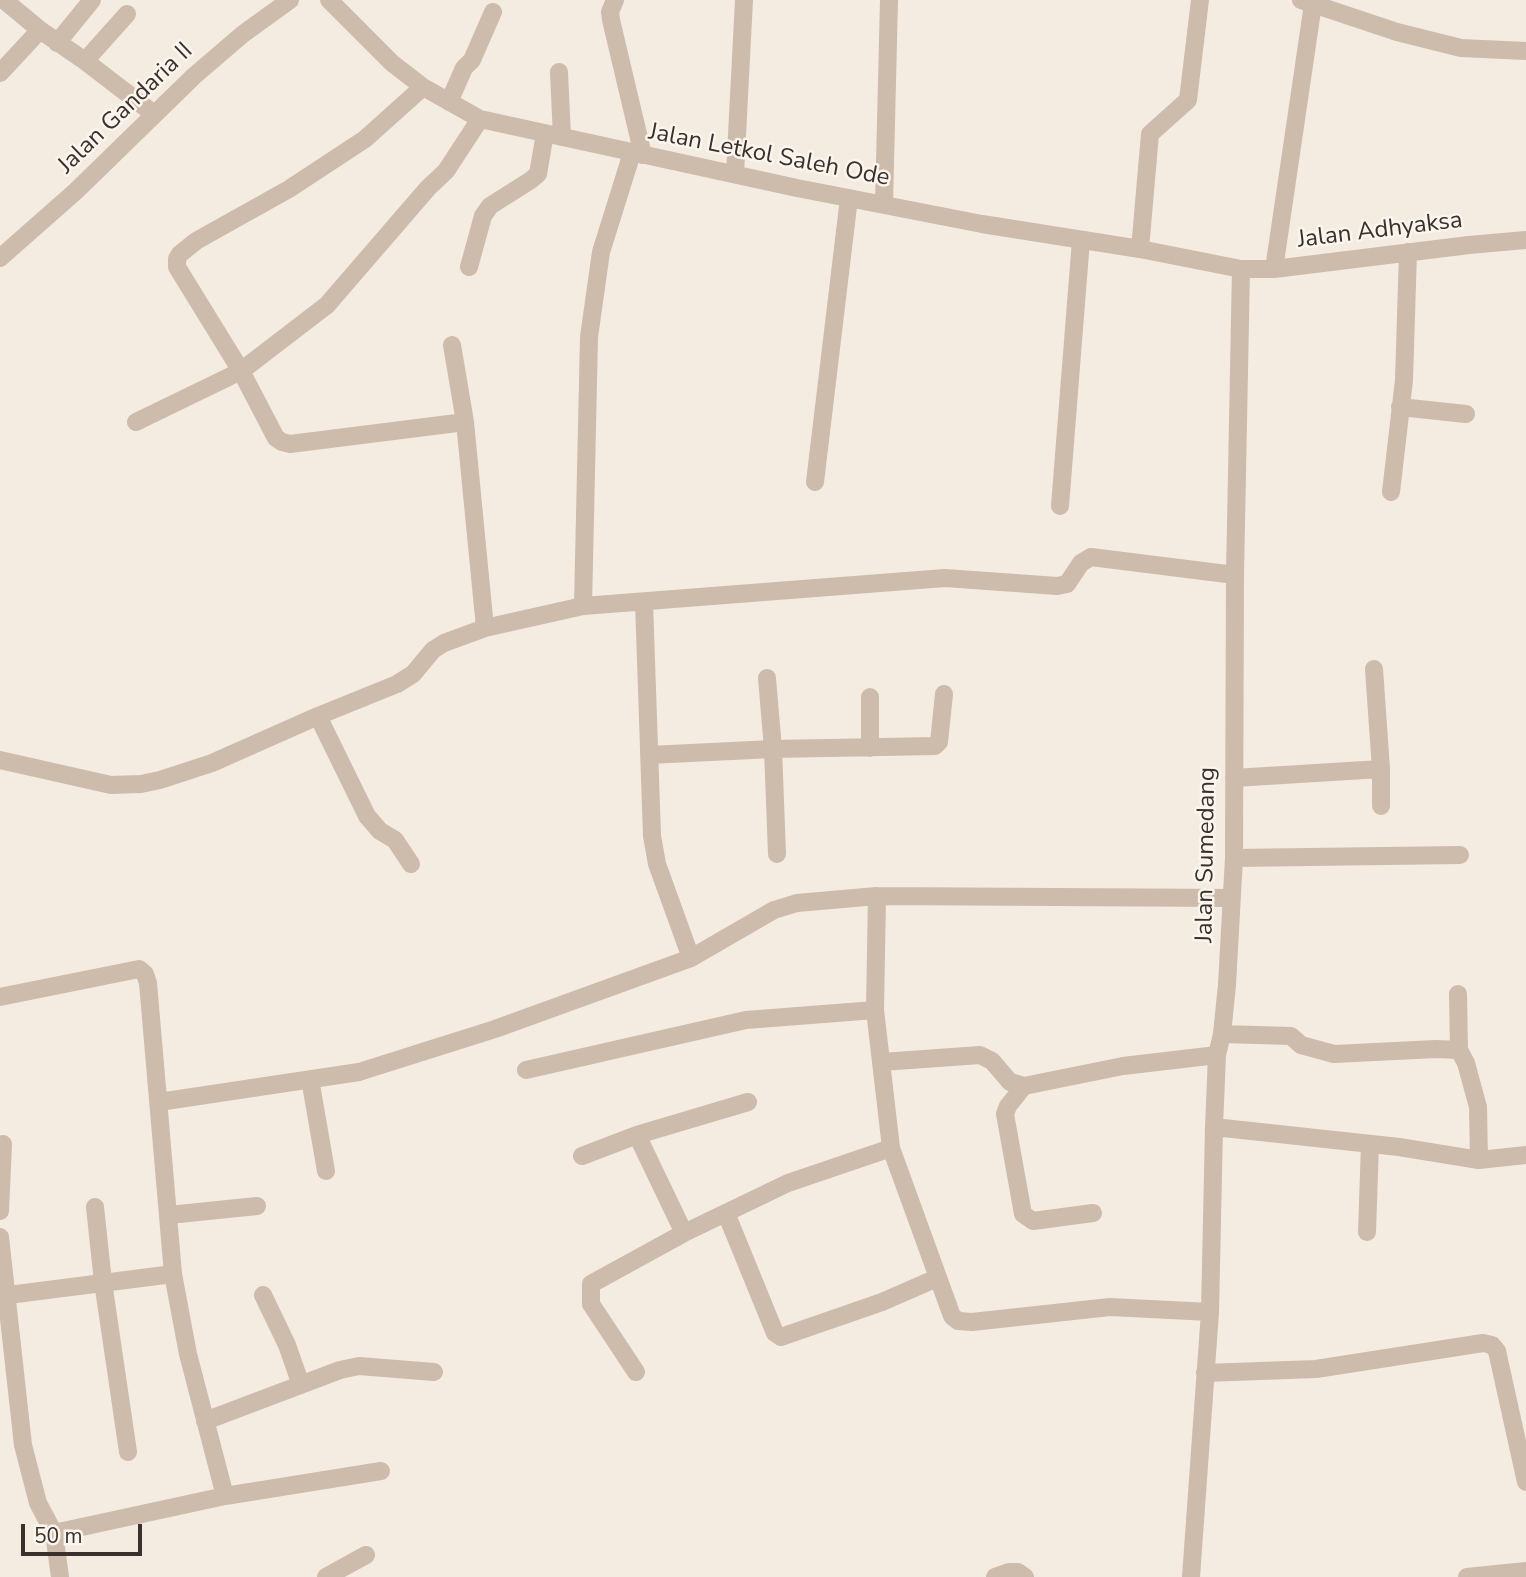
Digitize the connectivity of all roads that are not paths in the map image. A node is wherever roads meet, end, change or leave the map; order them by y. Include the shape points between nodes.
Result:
1 (4, 0) edge
2 (92, 0) edge
3 (290, 0) edge
4 (329, 0) edge
5 (615, 0) edge
6 (744, 0) edge
7 (889, 0) edge
8 (1200, 0) edge
9 (1304, 1) edge
10 (494, 12) dead end
11 (127, 13) dead end
12 (40, 30) junction
13 (57, 43) junction
14 (1526, 51) edge
15 (85, 61) junction
16 (0, 72) edge
17 (559, 72) dead end
18 (423, 87) junction
19 (449, 103) junction
20 (155, 114) junction
21 (480, 119) junction
22 (553, 135) junction
23 (637, 154) junction
24 (735, 174) junction
25 (849, 198) junction
26 (884, 204) junction
27 (1081, 240) junction
28 (1526, 240) edge
29 (1140, 249) junction
30 (1408, 252) junction
31 (0, 258) edge
32 (469, 268) dead end
33 (1241, 269) junction
34 (1274, 269) junction
35 (452, 345) dead end
36 (241, 371) junction
37 (1401, 407) junction
38 (1466, 414) dead end
39 (136, 422) dead end
40 (464, 422) junction
41 (816, 482) dead end
42 (1391, 492) dead end
43 (1060, 506) dead end
44 (1235, 575) junction
45 (644, 602) junction
46 (583, 606) junction
47 (485, 628) junction
48 (1374, 669) dead end
49 (767, 678) dead end
50 (944, 694) dead end
51 (870, 697) dead end
52 (318, 716) junction
53 (870, 748) junction
54 (773, 749) junction
55 (649, 755) junction
56 (0, 760) edge
57 (1381, 769) junction
58 (1234, 778) junction
59 (1381, 806) dead end
60 (777, 854) dead end
61 (1460, 855) dead end
62 (1234, 858) junction
63 (411, 864) dead end
64 (877, 896) junction
65 (1231, 898) junction
66 (691, 958) junction
67 (1458, 993) dead end
68 (0, 997) edge
69 (875, 1010) junction
70 (1222, 1034) junction
71 (1459, 1050) junction
72 (1217, 1055) junction
73 (882, 1062) junction
74 (526, 1070) dead end
75 (310, 1079) junction
76 (1024, 1086) junction
77 (159, 1102) junction
78 (748, 1102) dead end
79 (1214, 1127) junction
80 (637, 1135) junction
81 (1370, 1143) junction
82 (2, 1144) dead end
83 (891, 1147) junction
84 (1526, 1155) edge
85 (582, 1156) dead end
86 (1479, 1160) junction
87 (326, 1171) dead end
88 (257, 1206) dead end
89 (95, 1207) dead end
90 (0, 1211) edge
91 (726, 1213) junction
92 (1093, 1213) dead end
93 (169, 1215) junction
94 (1367, 1232) dead end
95 (684, 1233) junction
96 (0, 1237) edge
97 (173, 1273) junction
98 (937, 1278) junction
99 (103, 1282) junction
100 (263, 1295) dead end
101 (3, 1296) edge
102 (1210, 1312) junction
103 (434, 1372) dead end
104 (636, 1373) dead end
105 (1205, 1373) junction
106 (301, 1385) junction
107 (205, 1420) junction
108 (128, 1452) dead end
109 (381, 1471) dead end
110 (1526, 1482) edge
111 (225, 1496) junction
112 (54, 1533) junction
113 (366, 1555) dead end
114 (1526, 1571) edge
115 (60, 1577) edge
116 (326, 1577) edge
117 (995, 1577) edge
118 (1024, 1577) edge
119 (1191, 1577) edge
120 (1466, 1577) edge

1 - 12 street
2 - 13 street
3 - 20 street, Jalan Gandaria II via 243,34
4 - 18 street, Jalan Letkol Saleh Ode via 391,63
5 - 23 street via 611,20
6 - 24 street
7 - 26 street
8 - 29 street via 1188,100 1150,134
9 - 14 street via 1461,48
9 - 34 street
10 - 19 street
11 - 15 street
12 - 13 street
12 - 16 street
13 - 15 street
15 - 20 street
17 - 22 street
18 - 19 street, Jalan Letkol Saleh Ode
18 - 36 street via 365,138 289,189 196,241 177,259 177,267
19 - 21 street, Jalan Letkol Saleh Ode
20 - 31 street, Jalan Gandaria II
21 - 22 street, Jalan Letkol Saleh Ode
21 - 36 street via 446,171 327,305
22 - 23 street, Jalan Letkol Saleh Ode
22 - 32 street via 538,174 490,206
23 - 24 street, Jalan Letkol Saleh Ode
23 - 46 street via 601,252 589,337
24 - 25 street, Jalan Letkol Saleh Ode
25 - 26 street, Jalan Letkol Saleh Ode
25 - 41 street
26 - 27 street, Jalan Letkol Saleh Ode
27 - 29 street, Jalan Letkol Saleh Ode
27 - 43 street
28 - 30 street, Jalan Adhyaksa
29 - 33 street, Jalan Letkol Saleh Ode
30 - 34 street, Jalan Adhyaksa
30 - 37 street
33 - 34 street, Jalan Adhyaksa
33 - 44 street, Jalan Sumedang
35 - 40 street
36 - 39 street
36 - 40 street via 276,438 290,444
37 - 38 street
37 - 42 street
40 - 47 street
44 - 45 street via 1091,557 1067,583 1057,586 946,578
44 - 58 street, Jalan Sumedang
45 - 46 street
45 - 55 street
46 - 47 street
47 - 52 street via 444,643 397,684
48 - 57 street
49 - 54 street
50 - 53 street via 935,746
51 - 53 street
52 - 56 street via 212,763 141,784 111,785
52 - 63 street via 368,816 395,840
53 - 54 street
54 - 55 street
54 - 60 street
55 - 66 street via 657,864
57 - 58 street
57 - 59 street
58 - 62 street, Jalan Sumedang
61 - 62 street
62 - 65 street, Jalan Sumedang
64 - 65 street
64 - 66 street via 785,905
64 - 69 street
65 - 70 street, Jalan Sumedang
66 - 75 street via 495,1029 359,1072
67 - 71 street
68 - 77 street via 139,969 148,983
69 - 73 street
69 - 74 street via 746,1020
70 - 71 street via 1291,1036 1301,1045 1334,1054
70 - 72 street, Jalan Sumedang
71 - 86 street via 1478,1107
72 - 76 street via 1122,1066
72 - 79 street, Jalan Sumedang
73 - 76 street via 980,1055 992,1061 1010,1082
73 - 83 street
75 - 77 street
75 - 87 street
76 - 92 street via 1005,1114 1023,1214 1033,1222
77 - 93 street
78 - 80 street
79 - 81 street
79 - 102 street, Jalan Sumedang
80 - 85 street
80 - 95 street
81 - 86 street
81 - 94 street
82 - 90 street
83 - 91 street via 788,1183
83 - 98 street
84 - 86 street
88 - 93 street
89 - 99 street
91 - 95 street
91 - 98 street via 775,1334 781,1337
93 - 97 street
95 - 104 street via 590,1283 590,1304
96 - 101 street
97 - 99 street
97 - 107 street
98 - 102 street via 952,1316 964,1322 1110,1307
99 - 101 street
99 - 108 street
100 - 106 street via 288,1345
101 - 112 street via 23,1445 38,1503
102 - 105 street, Jalan Sumedang
103 - 106 street via 359,1366
105 - 110 street via 1316,1369 1492,1345
105 - 119 street, Jalan Sumedang
106 - 107 street
107 - 111 street
109 - 111 street
111 - 112 street
112 - 115 street
113 - 116 street
114 - 120 street
117 - 118 street via 1018,1572

